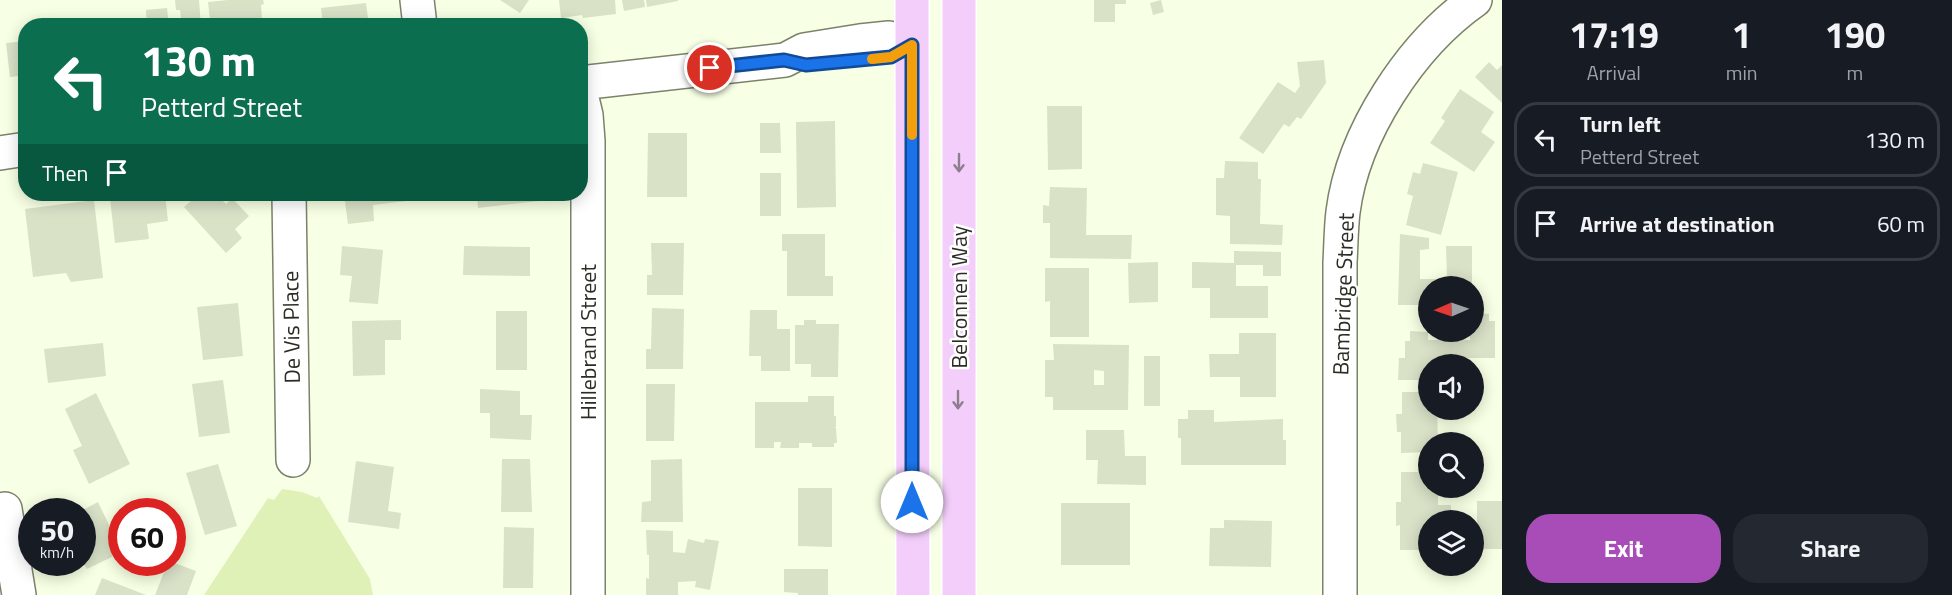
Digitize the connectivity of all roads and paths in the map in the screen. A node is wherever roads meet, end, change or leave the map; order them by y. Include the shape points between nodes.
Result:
1 (417, 0) edge
2 (912, 0) edge
3 (946, 0) edge
4 (959, 0) edge
5 (1469, 2) edge
6 (419, 18) edge
7 (912, 45) junction
8 (588, 82) edge
9 (959, 117) junction
10 (588, 141) edge
11 (18, 150) edge
12 (0, 153) edge
13 (290, 201) edge
14 (588, 201) edge
15 (588, 201) edge
16 (293, 460) dead end
17 (5, 509) dead end
18 (19, 595) edge
19 (588, 595) edge
20 (913, 595) edge
21 (959, 595) edge
22 (1340, 595) edge

1 - 6 street
2 - 7 main road, Belconnen Way
3 - 7 main road via 926,38
4 - 9 main road, Belconnen Way
5 - 22 street, Bambridge Street via 1408,65 1378,111 1356,160 1343,210
7 - 8 street via 889,38 860,41 804,50 784,60
7 - 9 main road via 937,63
7 - 20 main road, Belconnen Way
9 -> 21 main road, Belconnen Way
10 - 15 street, Hillebrand Street
11 - 12 street
13 - 16 street, De Vis Place
14 - 19 street, Hillebrand Street
17 - 18 street

